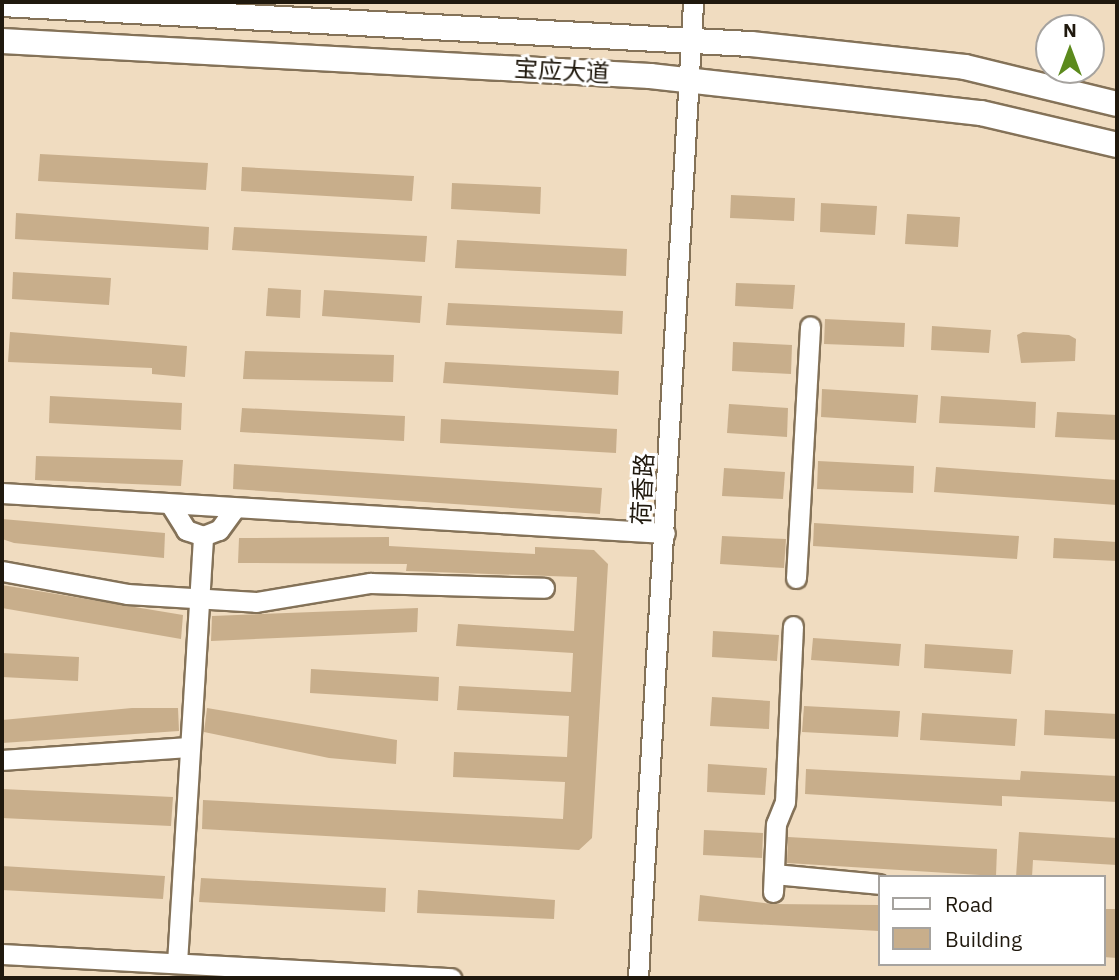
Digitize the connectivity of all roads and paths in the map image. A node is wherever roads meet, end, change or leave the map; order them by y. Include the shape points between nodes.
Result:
1 (693, 2) edge
2 (2, 4) edge
3 (691, 40) junction
4 (2, 41) edge
5 (692, 83) junction
6 (1117, 104) edge
7 (1117, 145) edge
8 (810, 326) dead end
9 (2, 493) edge
10 (170, 504) junction
11 (235, 508) junction
12 (664, 533) junction
13 (203, 536) junction
14 (2, 571) edge
15 (796, 578) dead end
16 (544, 588) dead end
17 (199, 600) junction
18 (793, 626) dead end
19 (190, 747) junction
20 (2, 760) edge
21 (878, 884) edge
22 (2, 954) edge
23 (177, 963) junction
24 (451, 978) edge
25 (638, 978) edge

1 - 3 street, 荷香路
2 - 3 main road, 宝应大道
3 - 5 street, 荷香路
3 - 6 main road, 宝应大道 via 965,67
4 - 5 main road, 宝应大道
5 - 7 main road, 宝应大道 via 981,113
5 - 12 street, 荷香路
8 - 15 street
9 - 10 street
10 - 11 street
10 - 13 street via 186,530
11 - 12 street
11 - 13 street via 219,530
12 - 25 street, 荷香路
13 - 17 street
14 - 17 street via 127,594
16 - 17 street via 370,583 293,600
17 - 19 street
18 - 21 street via 785,802 776,824 773,883
19 - 20 street
19 - 23 street
22 - 23 street
23 - 24 street

